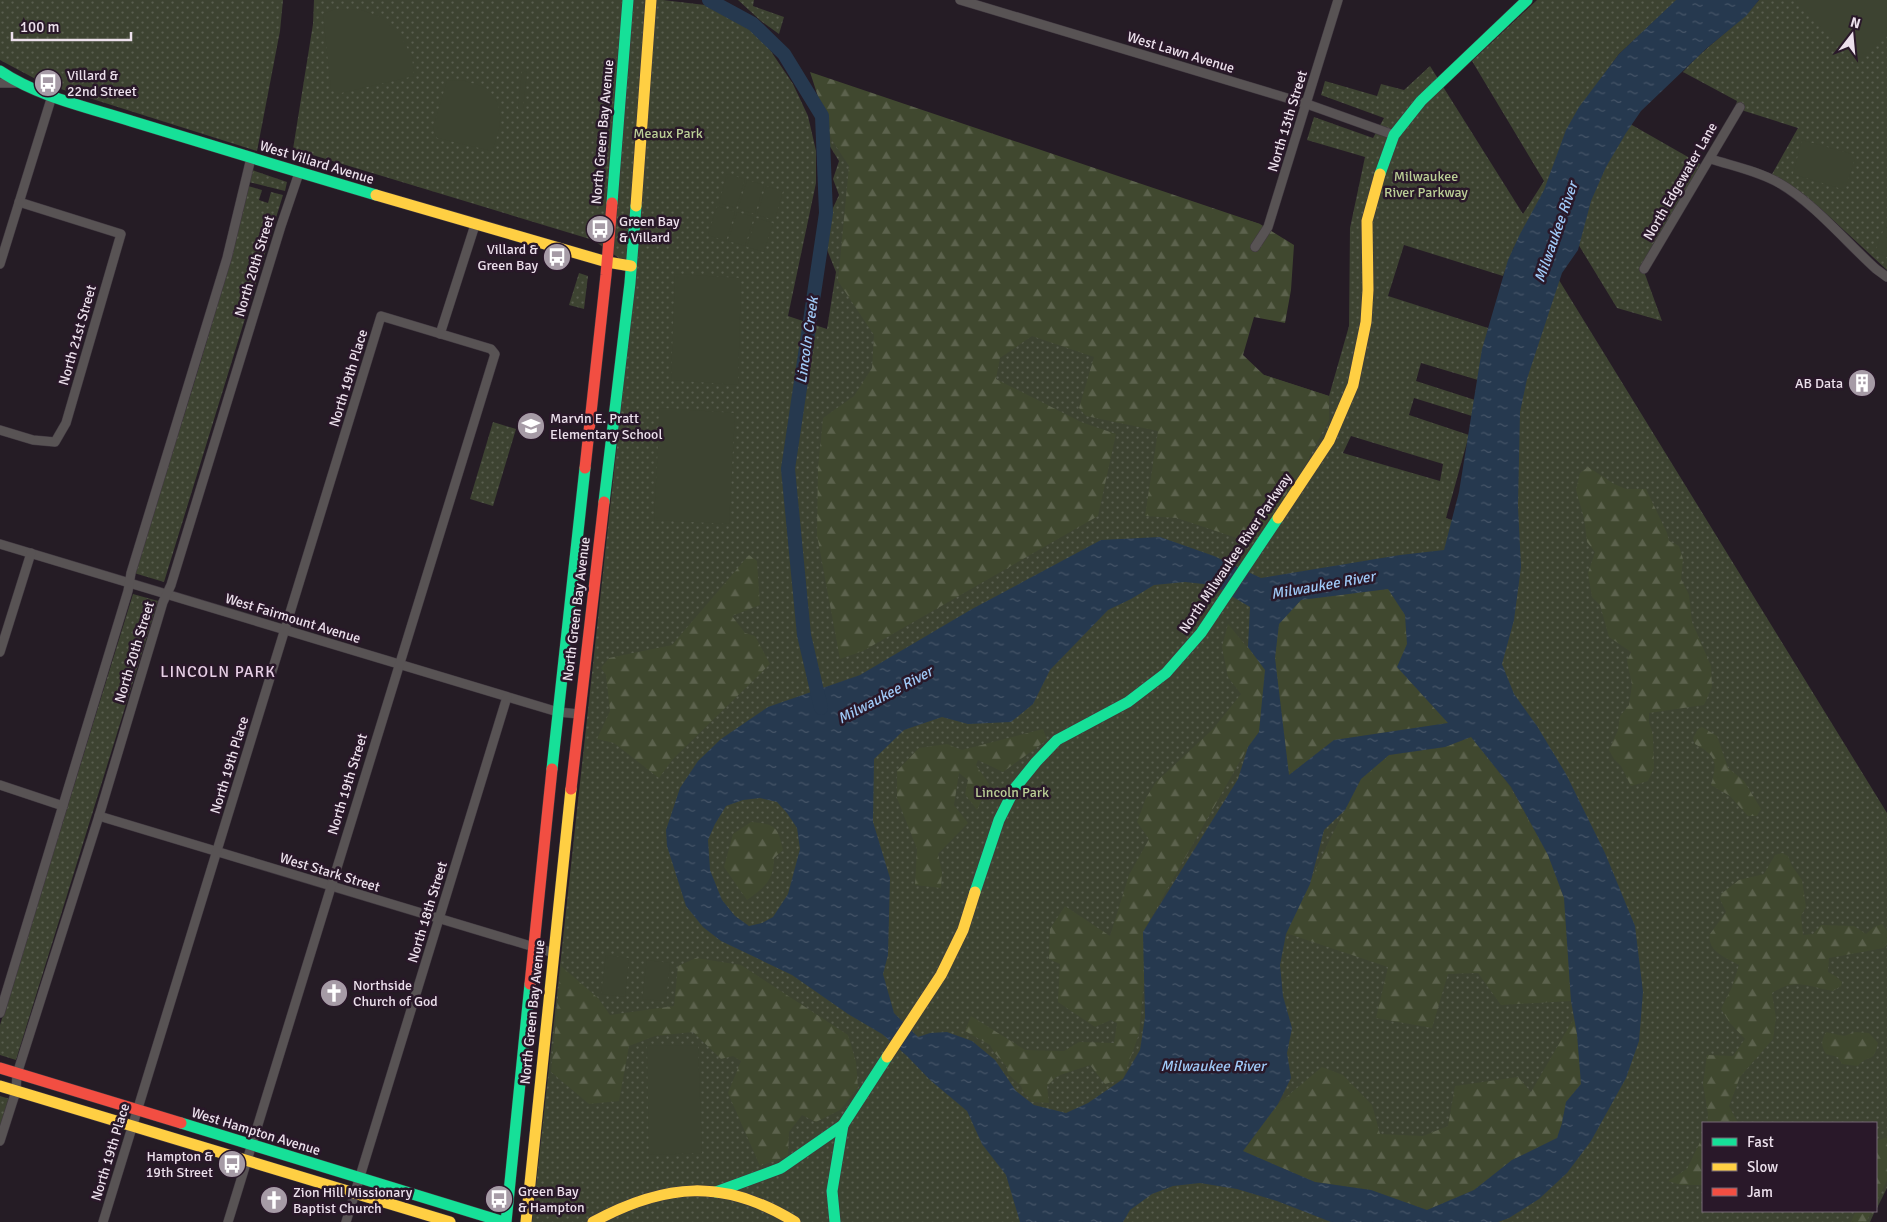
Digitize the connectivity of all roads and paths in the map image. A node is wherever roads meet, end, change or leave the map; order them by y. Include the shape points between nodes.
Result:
1 (628, 0) edge
2 (960, 0) edge
3 (1338, 0) edge
4 (1527, 0) edge
5 (650, 2) edge
6 (0, 71) edge
7 (0, 83) edge
8 (18, 83) junction
9 (52, 96) junction
10 (1306, 104) junction
11 (1740, 107) dead end
12 (1394, 135) junction
13 (251, 158) junction
14 (1710, 159) junction
15 (299, 173) junction
16 (19, 202) junction
17 (475, 225) junction
18 (1255, 247) dead end
19 (607, 262) junction
20 (0, 264) edge
21 (631, 266) junction
22 (1644, 269) dead end
23 (1887, 277) edge
24 (440, 334) junction
25 (0, 430) edge
26 (0, 544) edge
27 (31, 553) junction
28 (130, 583) junction
29 (166, 594) junction
30 (286, 630) junction
31 (0, 652) edge
32 (399, 664) junction
33 (507, 696) junction
34 (558, 712) junction
35 (578, 714) junction
36 (0, 785) edge
37 (63, 806) junction
38 (99, 816) junction
39 (217, 852) junction
40 (330, 886) junction
41 (440, 919) junction
42 (534, 948) junction
43 (554, 953) junction
44 (0, 1013) edge
45 (0, 1068) edge
46 (17, 1074) junction
47 (0, 1086) edge
48 (16, 1090) junction
49 (137, 1110) junction
50 (843, 1125) junction
51 (132, 1126) junction
52 (0, 1141) edge
53 (252, 1145) junction
54 (247, 1160) junction
55 (359, 1178) junction
56 (716, 1192) junction
57 (355, 1193) junction
58 (103, 1222) edge
59 (228, 1222) edge
60 (346, 1222) edge
61 (450, 1222) edge
62 (505, 1222) edge
63 (526, 1222) edge
64 (592, 1222) edge
65 (795, 1222) edge
66 (835, 1222) edge

1 - 19 main road, North Green Bay Avenue
2 - 10 street, West Lawn Avenue
3 - 10 street, North 13th Street
4 - 12 main road, North Milwaukee River Parkway via 1421,101
5 - 21 main road, North Green Bay Avenue
6 - 8 main road, West Villard Avenue
7 - 8 street
8 - 9 main road, West Villard Avenue
9 - 13 main road, West Villard Avenue
9 - 16 street
10 - 12 street, West Lawn Avenue
10 - 18 street, North 13th Street via 1268,227
11 - 14 street, North Edgewater Lane
12 - 50 main road, North Milwaukee River Parkway via 1367,221 1368,290 1360,361 1329,441 1202,633 1166,672 1128,702 1057,740 1015,788 999,820 963,930 941,975
13 - 15 main road, West Villard Avenue
13 - 28 street, North 20th Street via 227,258
14 - 22 street, North Edgewater Lane
14 - 23 street via 1760,174 1801,198
15 - 17 main road, West Villard Avenue
15 - 29 street, North 20th Street
16 - 20 street
16 - 25 street, North 21st Street via 121,234 66,423 55,442 33,440
17 - 19 main road, West Villard Avenue
17 - 24 street
19 - 21 main road, West Villard Avenue
19 - 34 main road, North Green Bay Avenue
21 - 35 main road, North Green Bay Avenue
24 - 30 street, North 19th Place via 381,316
24 - 32 street, North 19th Street via 491,349 495,354
26 - 27 street, West Fairmount Avenue
27 - 28 street, West Fairmount Avenue
27 - 31 street
28 - 29 street, West Fairmount Avenue
28 - 37 street, North 20th Street
29 - 30 street, West Fairmount Avenue
29 - 38 street, North 20th Street
30 - 32 street, West Fairmount Avenue
30 - 39 street, North 19th Place
32 - 33 street, West Fairmount Avenue
32 - 40 street, North 19th Street
33 - 34 street, West Fairmount Avenue
33 - 41 street, North 18th Street
34 - 35 street, West Fairmount Avenue
34 - 42 main road, North Green Bay Avenue
35 - 43 main road, North Green Bay Avenue
36 - 37 street
37 - 44 street, North 20th Street
38 - 39 street, West Stark Street
38 - 46 street, North 20th Street
39 - 40 street, West Stark Street
39 - 49 street, North 19th Place
40 - 41 street, West Stark Street
40 - 53 street, North 19th Street
41 - 42 street, West Stark Street
41 - 55 street, North 18th Street
42 - 43 street, West Stark Street
42 - 62 main road, North Green Bay Avenue
43 - 63 main road, North Green Bay Avenue
45 - 46 main road, West Hampton Avenue
46 - 48 street, North 20th Street
46 - 49 main road, West Hampton Avenue
47 - 48 main road
48 - 51 main road
48 - 52 street, North 20th Street
49 - 51 street, North 19th Place
49 - 53 main road, West Hampton Avenue
50 - 56 main road, North Milwaukee River Parkway via 781,1168
50 - 66 main road, North Milwaukee River Parkway via 832,1192
51 - 54 main road
51 - 58 street, North 19th Place
53 - 54 street, North 19th Street
53 - 55 main road, West Hampton Avenue
54 - 57 main road
54 - 59 street, North 19th Street
55 - 57 street, North 18th Street
55 - 62 main road, West Hampton Avenue
56 - 64 main road via 667,1193 635,1201
56 - 65 main road via 743,1197
57 - 60 street, North 18th Street
57 - 61 main road

